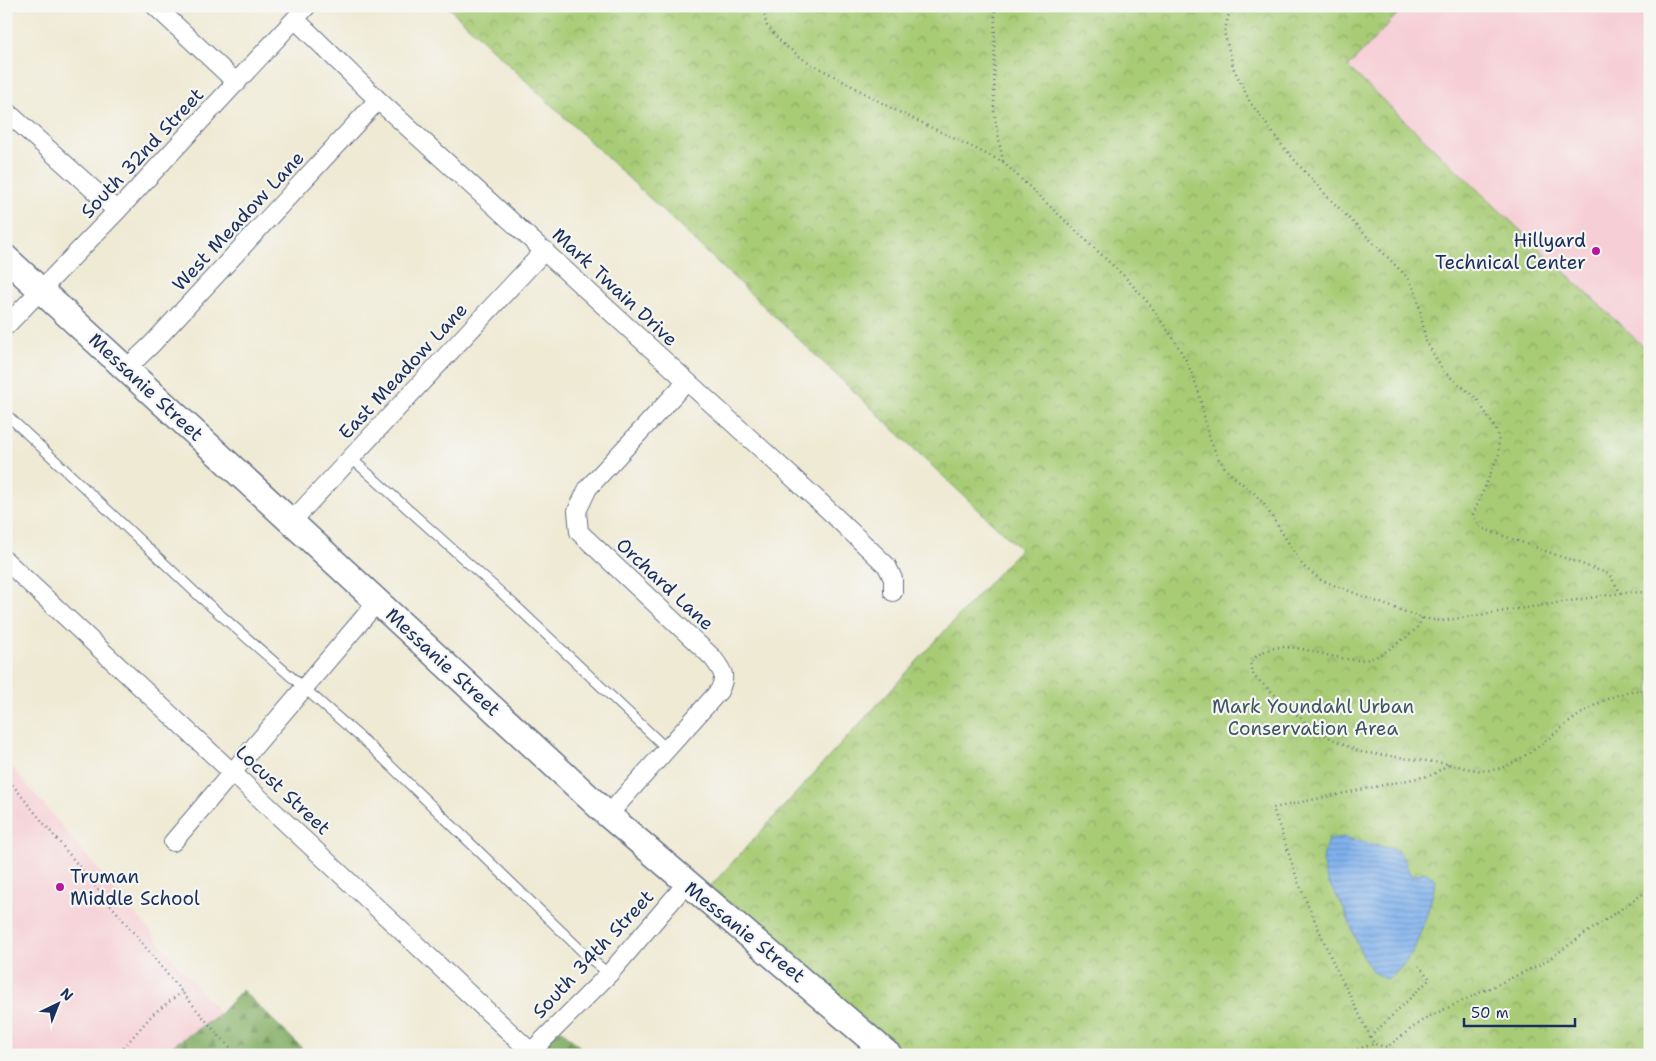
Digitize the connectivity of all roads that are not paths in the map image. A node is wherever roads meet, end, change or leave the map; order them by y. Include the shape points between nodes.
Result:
1 (155, 6) edge
2 (301, 13) edge
3 (237, 83) junction
4 (378, 100) junction
5 (6, 111) edge
6 (117, 211) junction
7 (545, 250) junction
8 (6, 258) edge
9 (41, 290) junction
10 (6, 326) edge
11 (126, 369) junction
12 (686, 382) junction
13 (6, 414) edge
14 (351, 458) junction
15 (292, 521) junction
16 (6, 561) edge
17 (893, 592) dead end
18 (378, 601) junction
19 (306, 689) junction
20 (666, 748) junction
21 (232, 772) junction
22 (608, 815) junction
23 (173, 842) dead end
24 (686, 884) junction
25 (609, 974) junction
26 (874, 1050) edge
27 (530, 1052) joint

1 - 3 street
2 - 3 street, South 32nd Street
2 - 4 street, Mark Twain Drive
3 - 6 street, South 32nd Street
4 - 7 street, Mark Twain Drive
4 - 11 street, West Meadow Lane
5 - 6 street
6 - 9 street, South 32nd Street
7 - 12 street, Mark Twain Drive
7 - 14 street, East Meadow Lane
8 - 9 street, Messanie Street
9 - 10 street, South 32nd Street
9 - 11 street, Messanie Street
11 - 15 street, Messanie Street
12 - 17 street, Mark Twain Drive via 887,566 893,579
12 - 20 street, Orchard Lane via 588,488 577,511 579,532 722,670 724,680 719,691
13 - 19 lane via 200,596
14 - 15 street, East Meadow Lane
14 - 20 lane via 517,607
15 - 18 street, Messanie Street
16 - 21 street, Locust Street
18 - 19 street
18 - 22 street, Messanie Street
19 - 21 street
19 - 25 lane
20 - 22 street, Orchard Lane
21 - 23 street
21 - 27 street, Locust Street
22 - 24 street, Messanie Street
24 - 25 street, South 34th Street
24 - 26 street, Messanie Street
25 - 27 street, South 34th Street

